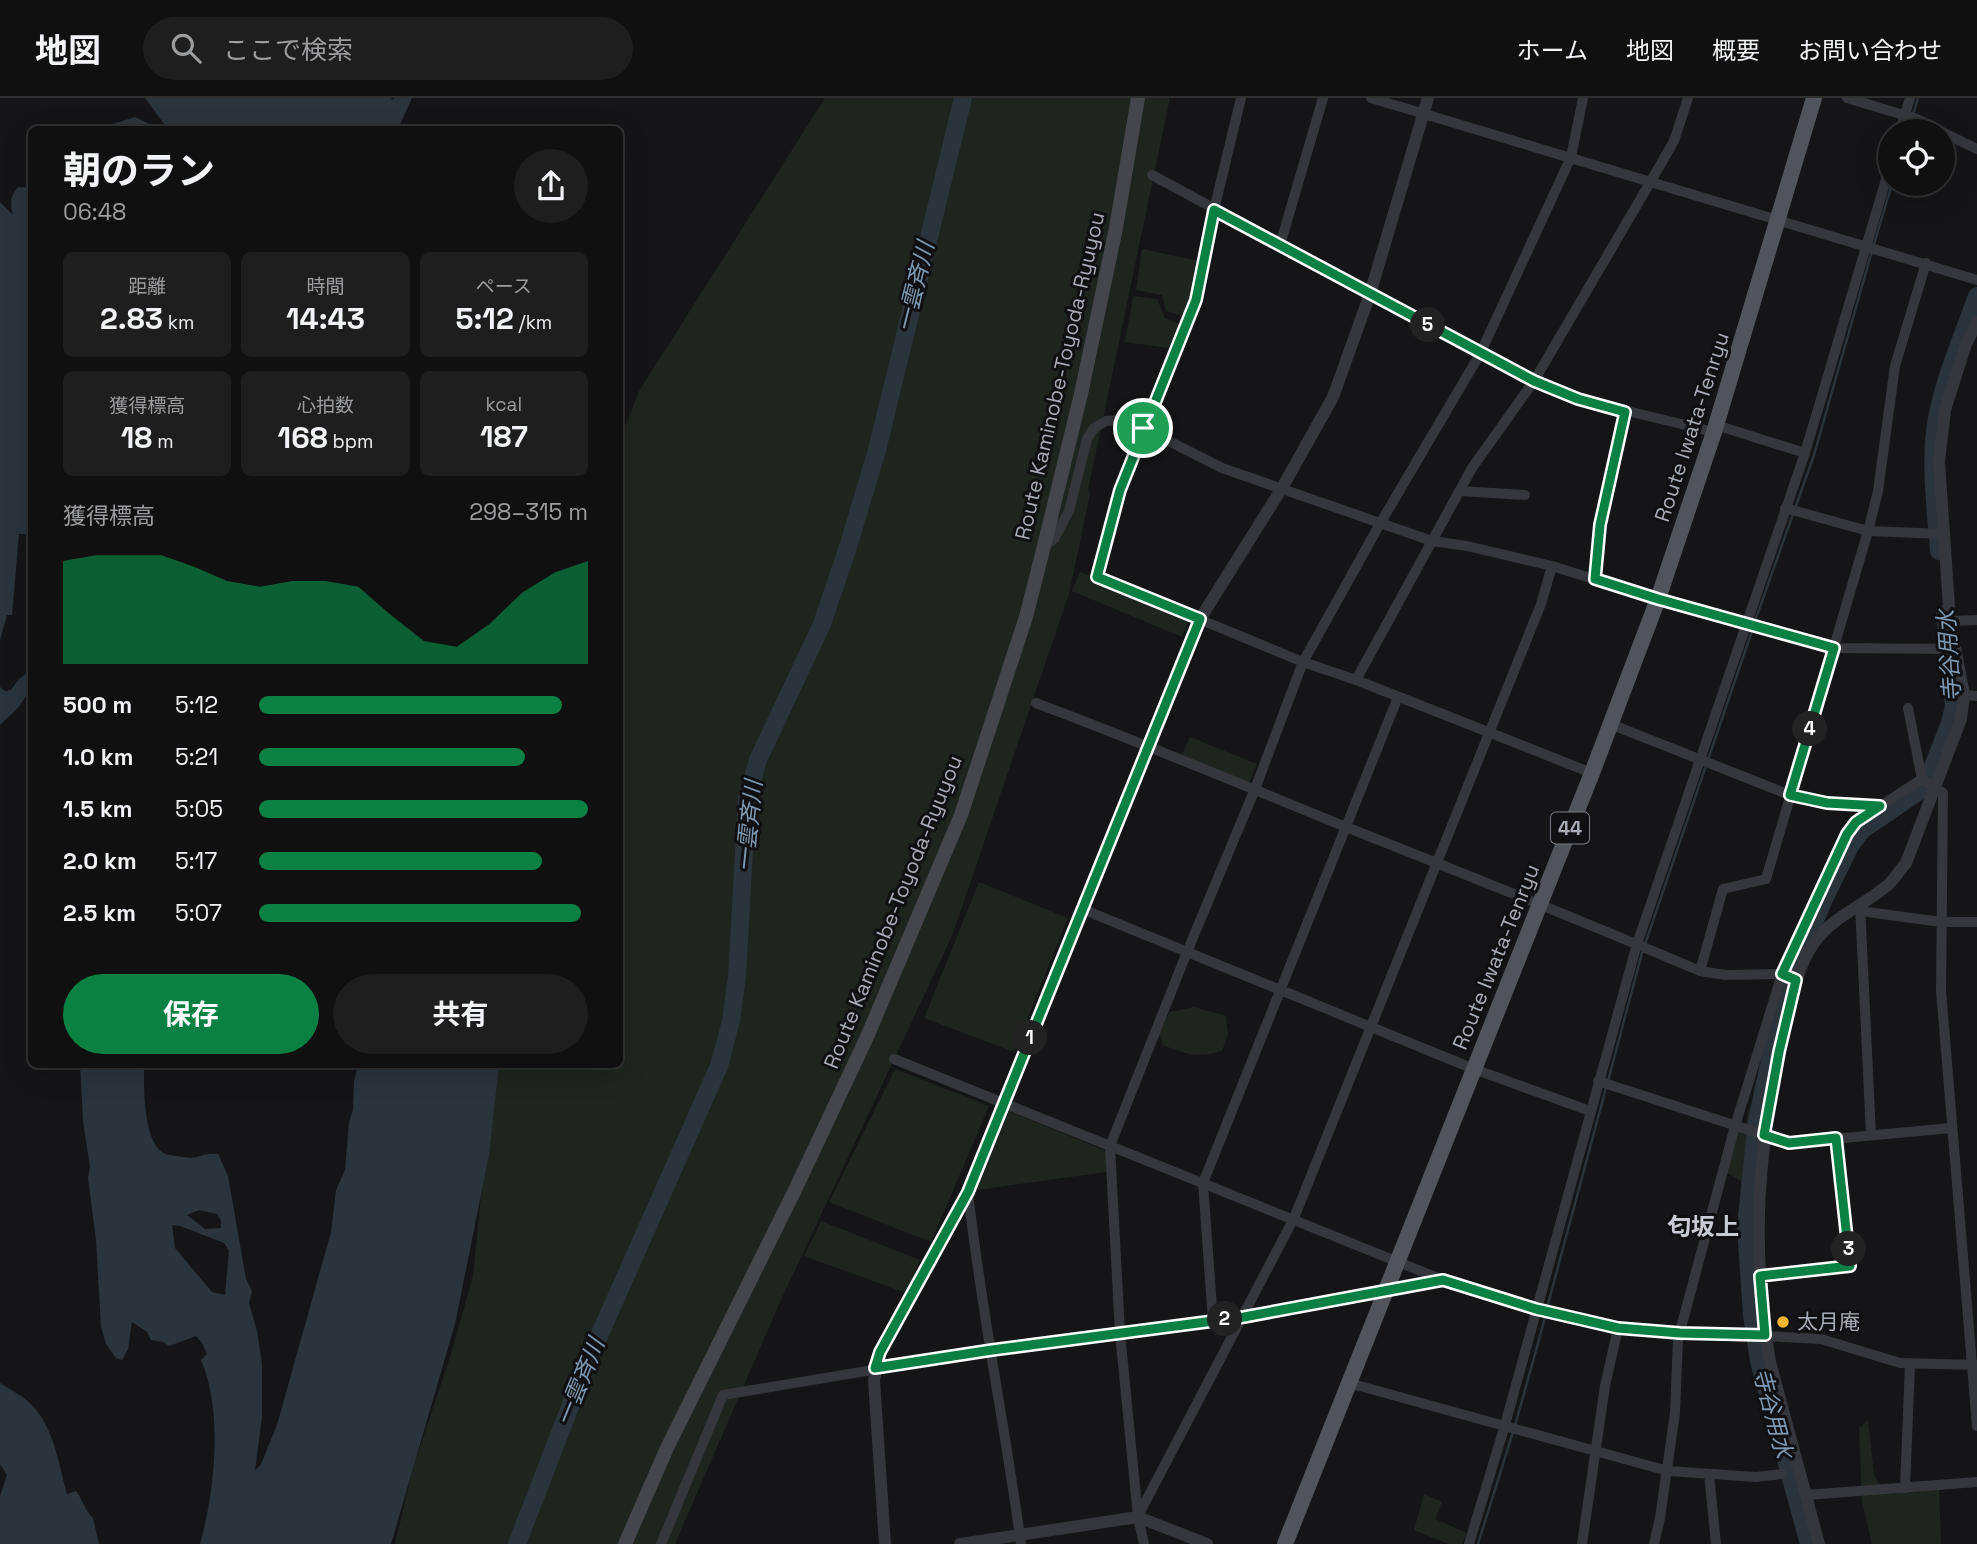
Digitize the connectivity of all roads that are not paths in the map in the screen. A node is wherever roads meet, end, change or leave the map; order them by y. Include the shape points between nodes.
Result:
1 (1138, 98) edge
2 (1241, 98) edge
3 (1323, 98) edge
4 (1371, 98) edge
5 (1428, 98) edge
6 (1583, 98) edge
7 (1688, 98) edge
8 (1814, 98) edge
9 (1847, 98) edge
10 (1910, 98) edge
11 (1424, 114) junction
12 (1905, 116) junction
13 (1904, 119) edge
14 (1912, 119) edge
15 (1955, 138) edge
16 (1977, 149) edge
17 (1571, 157) junction
18 (1152, 176) dead end
19 (1651, 181) junction
20 (1881, 196) edge
21 (1214, 210) junction
22 (1778, 219) junction
23 (1280, 245) junction
24 (1867, 245) junction
25 (1926, 263) junction
26 (1977, 280) edge
27 (1370, 294) junction
28 (1977, 322) edge
29 (1480, 354) junction
30 (1534, 381) junction
31 (1625, 412) junction
32 (1143, 428) junction
33 (1715, 428) junction
34 (1805, 453) junction
35 (1282, 488) junction
36 (1460, 491) junction
37 (1525, 495) dead end
38 (1785, 508) junction
39 (1381, 522) junction
40 (1868, 531) junction
41 (1944, 534) junction
42 (1432, 541) junction
43 (1044, 546) junction
44 (1552, 566) junction
45 (1595, 579) junction
46 (1658, 599) junction
47 (1200, 619) junction
48 (1977, 620) edge
49 (1950, 621) junction
50 (1746, 623) junction
51 (1834, 648) junction
52 (1956, 649) junction
53 (1303, 662) junction
54 (1356, 680) junction
55 (1970, 696) edge
56 (1398, 697) junction
57 (1036, 703) dead end
58 (1908, 708) dead end
59 (1610, 724) junction
60 (1488, 732) junction
61 (1148, 745) junction
62 (1699, 760) junction
63 (1592, 773) junction
64 (1922, 779) junction
65 (1936, 787) junction
66 (1255, 789) junction
67 (1790, 795) junction
68 (1880, 806) junction
69 (1346, 827) junction
70 (1436, 862) junction
71 (1540, 903) junction
72 (1860, 908) junction
73 (1082, 909) junction
74 (1941, 922) junction
75 (1977, 922) edge
76 (1637, 944) junction
77 (1186, 952) junction
78 (1700, 971) junction
79 (1782, 974) junction
80 (1796, 980) junction
81 (1281, 989) junction
82 (1370, 1026) junction
83 (894, 1059) dead end
84 (1474, 1069) junction
85 (1598, 1081) junction
86 (1005, 1102) junction
87 (1590, 1111) junction
88 (1735, 1126) junction
89 (1952, 1128) junction
90 (1764, 1135) junction
91 (1871, 1135) junction
92 (1836, 1138) junction
93 (1110, 1146) junction
94 (1203, 1183) junction
95 (968, 1192) junction
96 (1294, 1218) junction
97 (1398, 1261) junction
98 (1760, 1276) junction
99 (1443, 1280) junction
100 (1388, 1289) junction
101 (1536, 1309) junction
102 (1244, 1317) junction
103 (1213, 1321) junction
104 (1618, 1328) junction
105 (1120, 1333) junction
106 (1680, 1333) junction
107 (1765, 1335) junction
108 (992, 1350) junction
109 (1910, 1364) junction
110 (1974, 1365) edge
111 (875, 1368) junction
112 (1349, 1383) junction
113 (1504, 1425) junction
114 (1977, 1426) edge
115 (1595, 1451) junction
116 (1668, 1471) junction
117 (1709, 1474) junction
118 (1782, 1474) dead end
119 (1977, 1482) edge
120 (1905, 1488) junction
121 (1806, 1495) junction
122 (1138, 1517) junction
123 (1021, 1539) edge
124 (625, 1544) edge
125 (661, 1544) edge
126 (885, 1544) edge
127 (960, 1544) edge
128 (1144, 1544) edge
129 (1207, 1544) edge
130 (1285, 1544) edge
131 (1469, 1544) edge
132 (1582, 1544) edge
133 (1654, 1544) edge
134 (1716, 1544) edge
135 (1819, 1544) edge

1 - 43 main road, Route Kaminobe-Toyoda-Ryuyou via 1111,254
2 - 21 street
3 - 23 street
4 - 11 street
5 - 11 street
6 - 17 street
7 - 19 street via 1674,141
8 - 22 main road, Route Iwata-Tenryu / 44
9 - 12 street
10 - 12 street
11 - 17 street
11 - 27 street
12 - 13 street
12 - 14 street
15 - 16 street
17 - 19 street
17 - 29 street
18 - 21 street
19 - 22 street
19 - 30 street
20 - 24 street
21 - 23 street
21 - 32 street via 1196,300
22 - 24 street
22 - 33 main road, Route Iwata-Tenryu / 44
23 - 27 street
24 - 25 street
24 - 34 street
25 - 26 street
25 - 40 street via 1895,366
27 - 29 street
27 - 35 street via 1333,397
28 - 41 street via 1945,410 1939,463
29 - 30 street
29 - 39 street
30 - 31 street
30 - 36 street
31 - 33 street
31 - 45 street via 1600,525
32 - 35 street via 1222,468
32 - 43 street via 1119,420 1094,428 1087,439 1069,511 1054,540
32 - 47 street via 1120,490 1097,577
33 - 34 street
33 - 46 main road, Route Iwata-Tenryu / 44
34 - 38 street
35 - 39 street
35 - 47 street
36 - 37 street
36 - 42 street
38 - 40 street
38 - 50 street
39 - 42 street
39 - 53 street
40 - 41 street
40 - 51 street
41 - 49 street
42 - 44 street
42 - 54 street
43 - 124 main road, Route Kaminobe-Toyoda-Ryuyou via 1026,617 961,815 861,1048
44 - 45 street
44 - 60 street
45 - 46 street
46 - 50 street
46 - 59 main road, Route Iwata-Tenryu / 44
47 - 53 street
47 - 61 street
48 - 49 street
49 - 52 street
50 - 51 street
50 - 62 street
51 - 52 street
51 - 67 street
52 - 55 street
53 - 54 street
53 - 66 street
54 - 56 street
55 - 65 street
56 - 60 street
56 - 69 street
57 - 61 street
58 - 64 street
59 - 62 street
59 - 63 main road, Route Iwata-Tenryu / 44
60 - 63 street
60 - 70 street
61 - 66 street
61 - 73 street
62 - 67 street
62 - 76 street
63 - 71 main road, Route Iwata-Tenryu / 44
64 - 65 street
64 - 68 street
65 - 72 street via 1906,863 1891,883
65 - 74 street via 1943,793
66 - 69 street
66 - 77 street
67 - 68 street
67 - 78 street via 1766,879 1723,889
68 - 79 street via 1847,834
69 - 70 street
69 - 81 street
70 - 71 street
70 - 82 street
71 - 76 street
71 - 84 main road, Route Iwata-Tenryu / 44
72 - 74 street
72 - 80 street via 1827,928 1813,944
72 - 91 street
73 - 77 street
73 - 86 street
74 - 75 street
74 - 89 street via 1941,990
76 - 78 street
76 - 85 street
77 - 81 street
77 - 93 street
78 - 79 street
79 - 80 street
79 - 88 street
80 - 90 street
81 - 82 street
81 - 94 street
82 - 84 street
82 - 96 street
83 - 86 street
84 - 87 street
84 - 97 main road, Route Iwata-Tenryu / 44
85 - 87 street
85 - 88 street
86 - 93 street
86 - 95 street
87 - 101 street
88 - 90 street
88 - 106 street
89 - 91 street
89 - 110 street
90 - 92 street via 1789,1143
90 - 98 street via 1757,1209
91 - 92 street
92 - 98 street via 1850,1266
93 - 94 street
93 - 105 street
94 - 96 street
94 - 103 street
95 - 108 street
95 - 111 street
96 - 97 street
96 - 102 street
97 - 99 street
97 - 100 main road, Route Iwata-Tenryu / 44
98 - 107 street
99 - 100 street
99 - 101 street
100 - 102 street
100 - 112 main road, Route Iwata-Tenryu / 44
101 - 104 street
101 - 113 street
102 - 103 street
102 - 122 street
103 - 105 street
104 - 106 street
104 - 115 street
105 - 108 street
105 - 122 street
106 - 107 street
106 - 116 street
107 - 109 street via 1821,1339 1878,1359
107 - 121 street
108 - 111 street
108 - 123 street
109 - 110 street
109 - 120 street
110 - 114 street
111 - 125 street via 723,1395
111 - 126 street
112 - 113 street
112 - 130 main road, Route Iwata-Tenryu / 44
113 - 115 street
113 - 131 street
115 - 116 street
115 - 132 street
116 - 117 street
116 - 133 street
117 - 118 street
117 - 134 street
119 - 120 street
120 - 121 street
121 - 135 street
122 - 123 street
122 - 128 street
122 - 129 street
123 - 127 street

